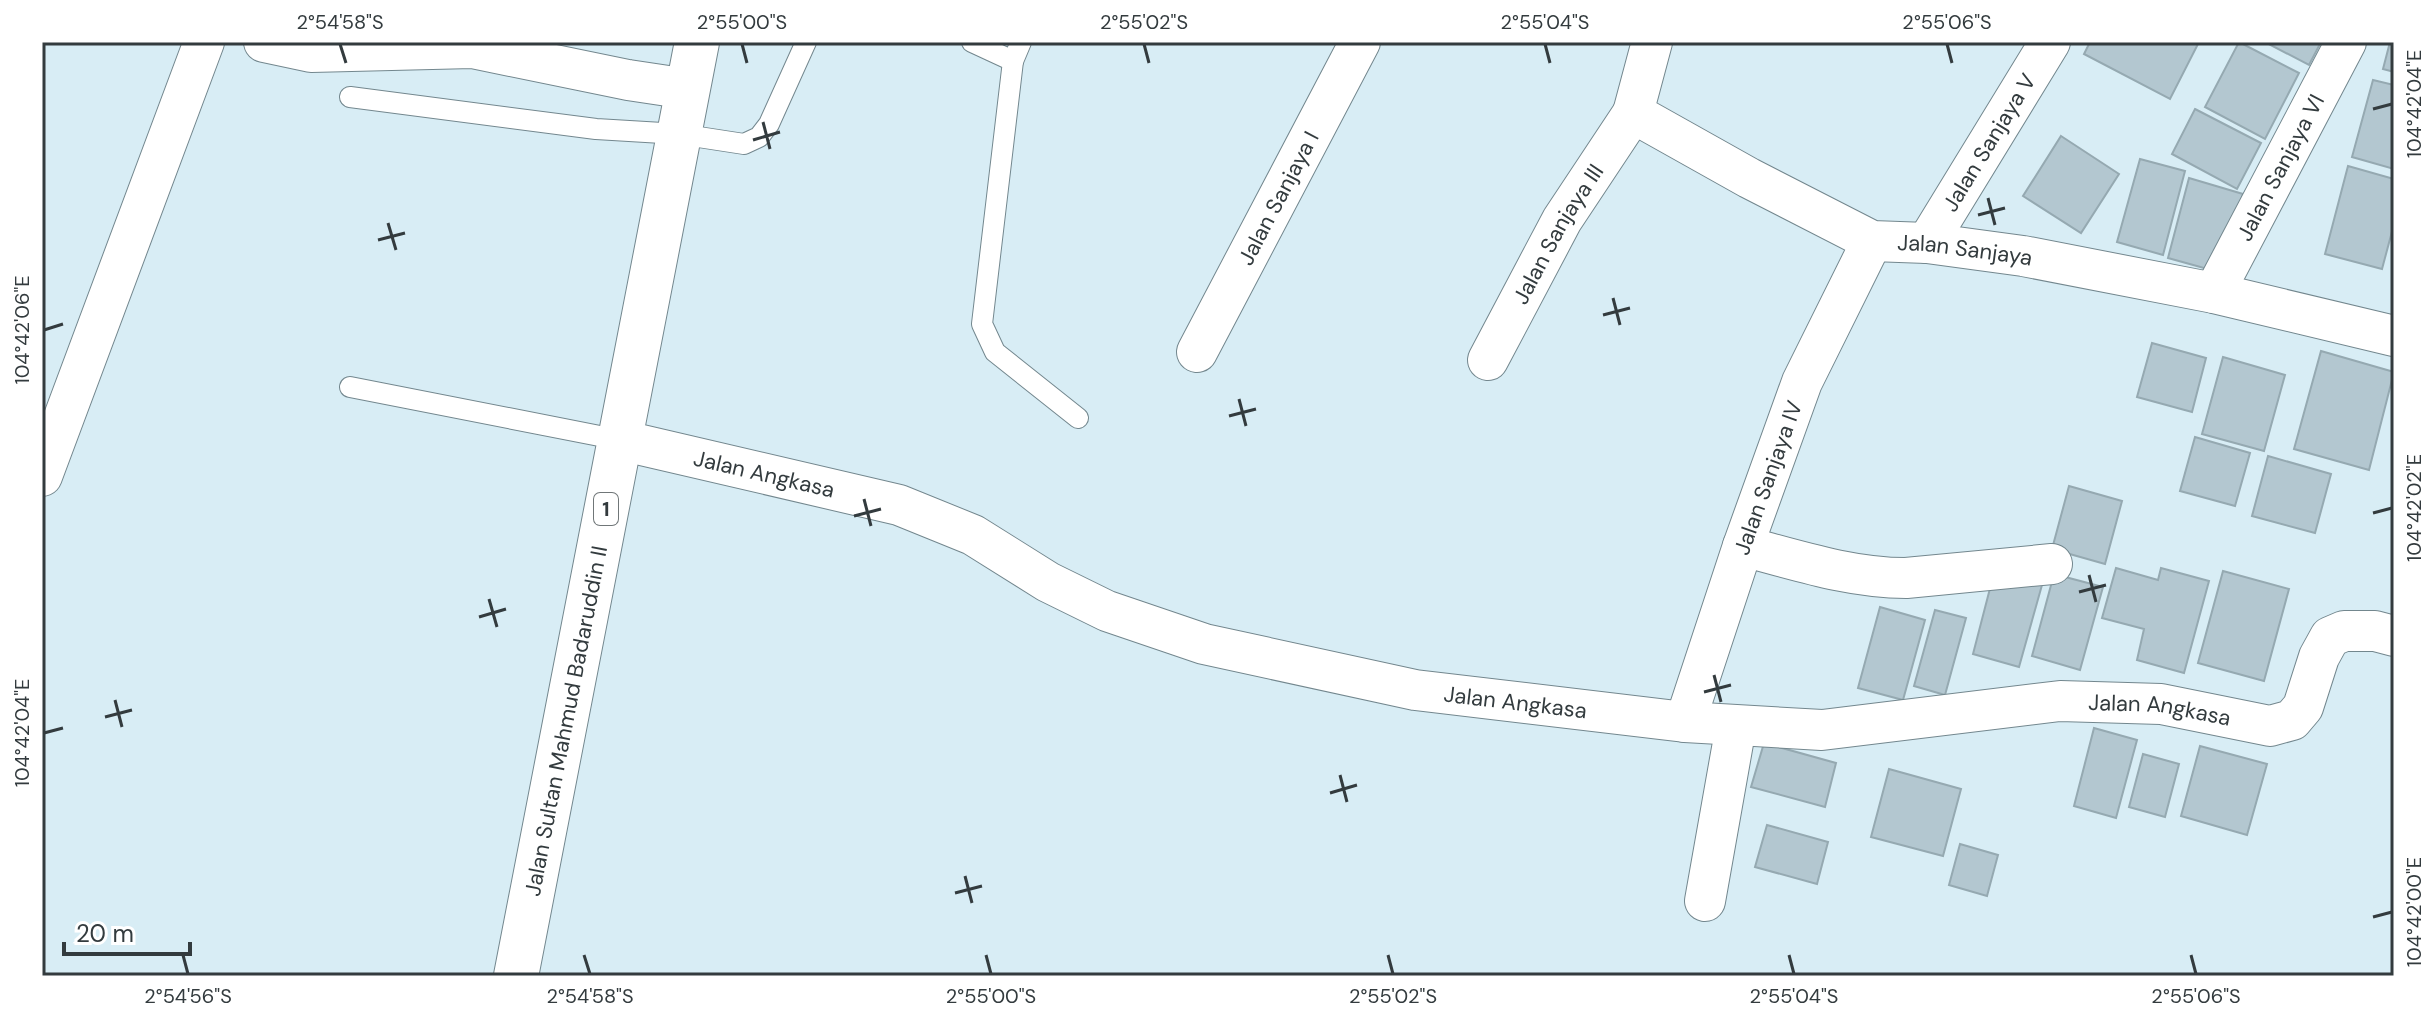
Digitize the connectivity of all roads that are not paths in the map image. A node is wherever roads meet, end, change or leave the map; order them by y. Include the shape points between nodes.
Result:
1 (204, 42) edge
2 (264, 42) edge
3 (697, 42) edge
4 (806, 42) edge
5 (972, 42) edge
6 (1360, 42) edge
7 (1652, 42) edge
8 (2050, 42) edge
9 (2346, 42) edge
10 (1017, 52) edge
11 (688, 89) junction
12 (350, 97) dead end
13 (1633, 113) junction
14 (679, 134) junction
15 (1872, 241) junction
16 (1927, 243) junction
17 (2214, 293) junction
18 (2394, 336) edge
19 (1197, 352) dead end
20 (1488, 360) dead end
21 (350, 387) dead end
22 (1078, 418) dead end
23 (620, 440) junction
24 (42, 476) edge
25 (1743, 546) junction
26 (2052, 564) dead end
27 (2394, 636) edge
28 (1685, 722) junction
29 (1736, 726) junction
30 (1705, 901) dead end
31 (516, 976) edge

1 - 24 street
2 - 11 street via 311,52 472,48
3 - 11 highway, Jalan Sultan Mahmud Badaruddin II / 1
4 - 14 lane via 759,137 744,144
5 - 10 lane
6 - 19 street, Jalan Sanjaya I
7 - 13 street
8 - 16 street, Jalan Sanjaya V
9 - 17 street, Jalan Sanjaya VI
10 - 22 lane via 982,324 995,352
11 - 14 highway, Jalan Sultan Mahmud Badaruddin II / 1
12 - 14 lane via 596,129
13 - 15 street, Jalan Sanjaya
13 - 20 street, Jalan Sanjaya III via 1562,220
14 - 23 highway, Jalan Sultan Mahmud Badaruddin II / 1
15 - 16 street, Jalan Sanjaya
15 - 25 street, Jalan Sanjaya IV via 1802,382
16 - 17 street, Jalan Sanjaya
17 - 18 street, Jalan Sanjaya
21 - 23 lane
23 - 28 street, Jalan Angkasa via 899,505 973,535 1107,611 1204,644 1415,690
23 - 31 highway, Jalan Sultan Mahmud Badaruddin II / 1
25 - 26 street via 1882,578
25 - 28 street, Jalan Sanjaya IV
27 - 29 street, Jalan Angkasa via 2344,631 2330,637 2303,707 2292,720 2270,726 2161,704 2060,701 1822,730
28 - 29 street, Jalan Angkasa
29 - 30 street

